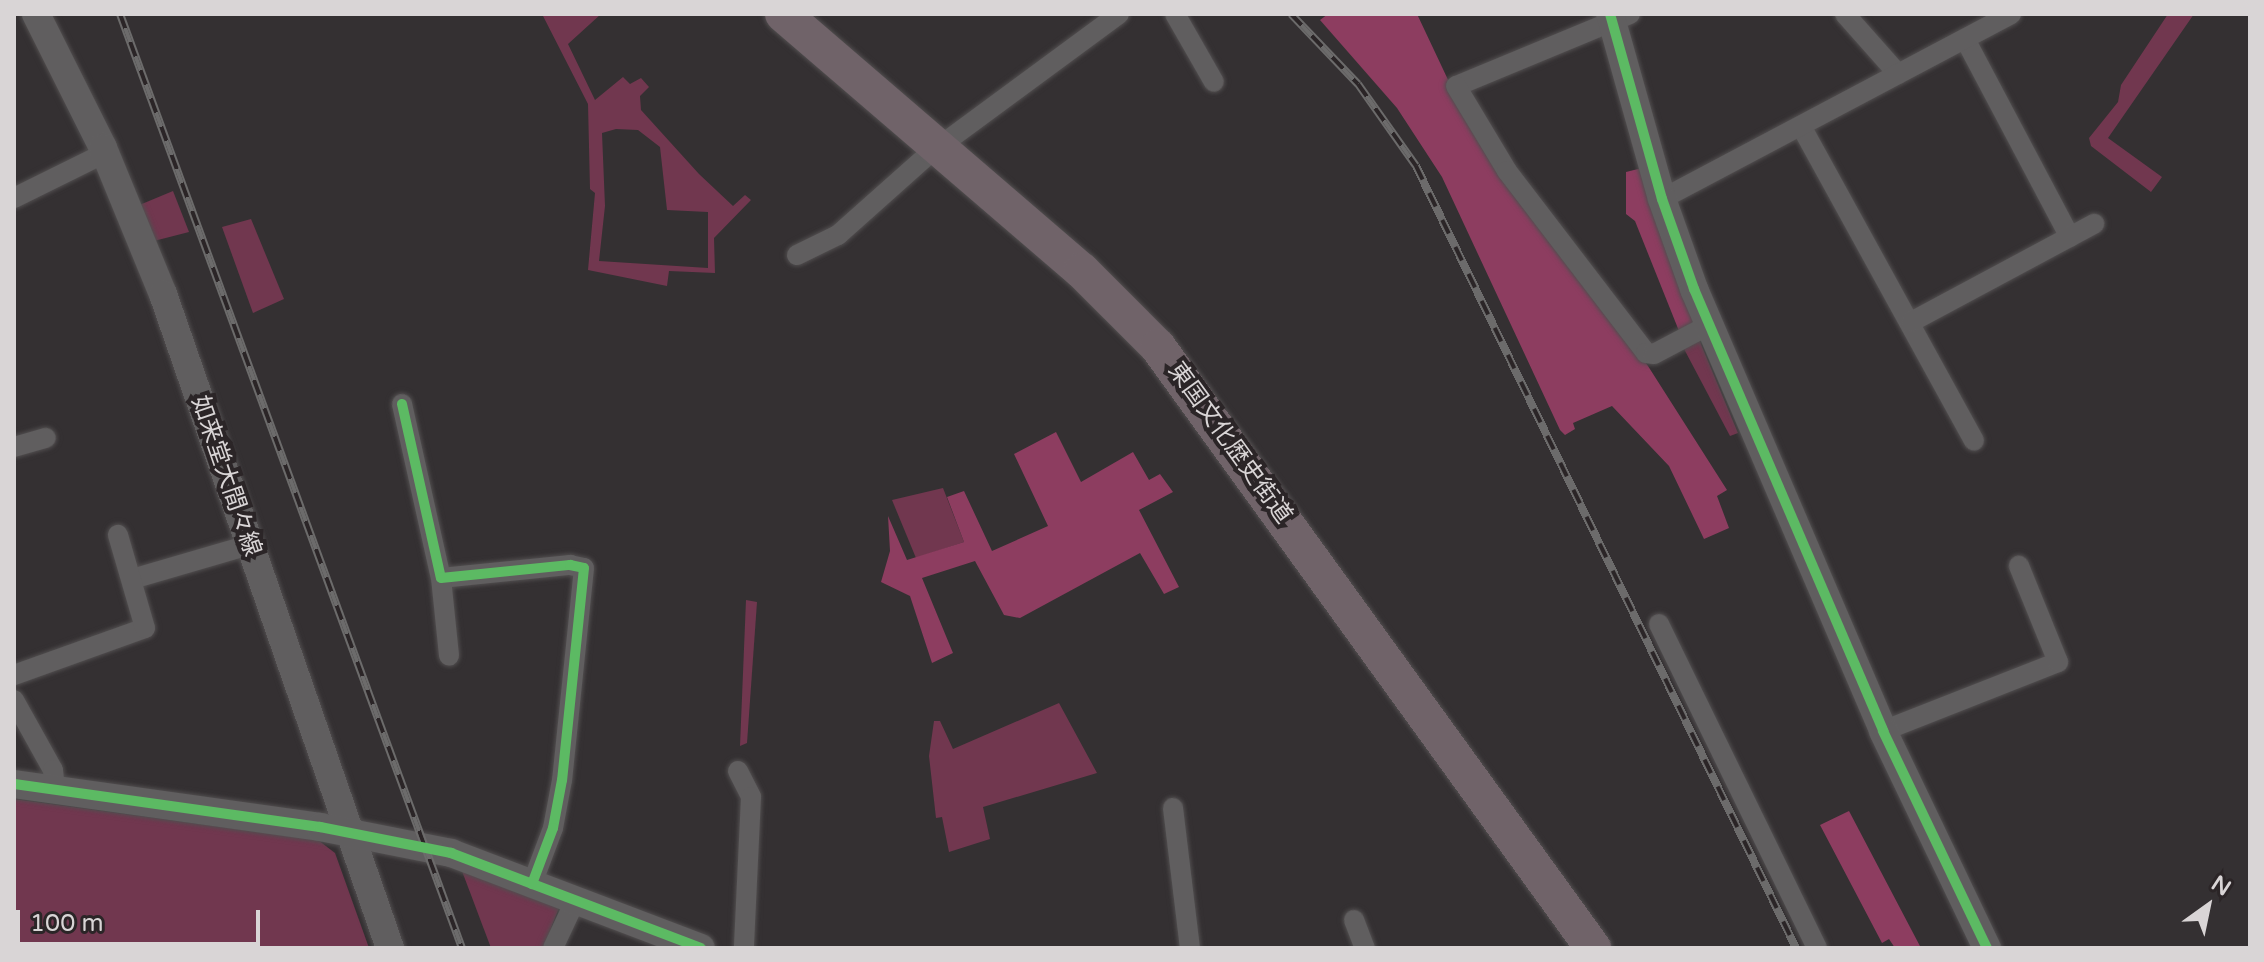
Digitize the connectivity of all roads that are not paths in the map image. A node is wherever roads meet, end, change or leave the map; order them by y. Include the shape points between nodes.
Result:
1 (36, 14) edge
2 (783, 14) edge
3 (1119, 14) edge
4 (1175, 14) edge
5 (1845, 14) edge
6 (2011, 14) edge
7 (1617, 16) edge
8 (1965, 39) junction
9 (1898, 74) junction
10 (1214, 82) dead end
11 (1801, 126) junction
12 (938, 148) junction
13 (105, 153) junction
14 (14, 198) edge
15 (1662, 199) junction
16 (2094, 224) dead end
17 (2070, 237) junction
18 (797, 255) dead end
19 (1911, 322) junction
20 (1709, 325) junction
21 (402, 404) dead end
22 (46, 438) dead end
23 (1974, 441) dead end
24 (14, 447) edge
25 (118, 535) dead end
26 (249, 545) junction
27 (2019, 566) dead end
28 (441, 578) junction
29 (132, 579) junction
30 (1659, 624) dead end
31 (449, 656) dead end
32 (14, 675) edge
33 (14, 700) edge
34 (1883, 731) junction
35 (738, 771) dead end
36 (14, 784) edge
37 (55, 789) junction
38 (1173, 808) dead end
39 (349, 834) junction
40 (532, 884) junction
41 (575, 901) junction
42 (1354, 920) dead end
43 (390, 948) edge
44 (553, 948) edge
45 (701, 948) edge
46 (744, 948) edge
47 (1190, 948) edge
48 (1365, 948) edge
49 (1593, 948) edge
50 (1817, 948) edge
51 (1987, 948) edge

1 - 13 street, 如来堂大間々線
2 - 12 highway, 東国文化歴史街道
3 - 12 street
4 - 10 street
5 - 9 street
6 - 8 street
7 - 15 street
7 - 20 street via 1456,86 1507,171 1646,353 1654,354
8 - 9 street
8 - 17 street
9 - 11 street
11 - 15 street
11 - 19 street
12 - 18 street via 845,230
12 - 49 highway, 東国文化歴史街道 via 1121,307 1171,362
13 - 14 street
13 - 26 street, 如来堂大間々線 via 163,294
15 - 20 street
16 - 17 street
17 - 19 street
19 - 23 street
20 - 34 street
21 - 28 street
22 - 24 street
25 - 29 street
26 - 29 street
26 - 39 street, 如来堂大間々線
27 - 34 street via 2058,662
28 - 31 street
28 - 40 street via 584,568 562,780 553,828
29 - 32 street via 146,624 142,631
30 - 50 street
33 - 37 street via 53,770
34 - 51 street
35 - 46 street via 751,797
36 - 37 street
37 - 39 street
38 - 47 street
39 - 40 street via 460,856
39 - 43 street, 如来堂大間々線
40 - 41 street
41 - 44 street
41 - 45 street
42 - 48 street

